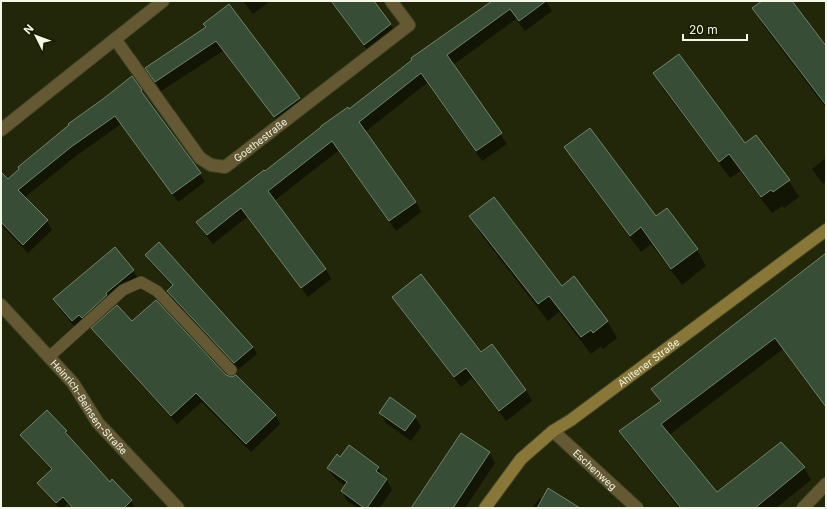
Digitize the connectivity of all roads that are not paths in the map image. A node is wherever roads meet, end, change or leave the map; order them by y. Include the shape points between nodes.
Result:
1 (163, 1) edge
2 (391, 1) edge
3 (115, 39) junction
4 (1, 130) edge
5 (826, 230) edge
6 (1, 305) edge
7 (50, 357) junction
8 (231, 370) dead end
9 (553, 431) junction
10 (826, 484) edge
11 (178, 508) edge
12 (485, 508) edge
13 (637, 508) edge
14 (803, 508) edge

1 - 3 street
2 - 3 street, Goethestraße via 409,25 225,167 211,165 200,158
3 - 4 street
5 - 9 main road, Ahltener Straße
6 - 7 street, Heinrich-Beinsen-Straße
7 - 8 lane via 124,290 141,282 157,291
7 - 11 street, Heinrich-Beinsen-Straße via 73,382 98,423
9 - 12 main road, Ahltener Straße via 521,459
9 - 13 street, Eschenweg
10 - 14 street

